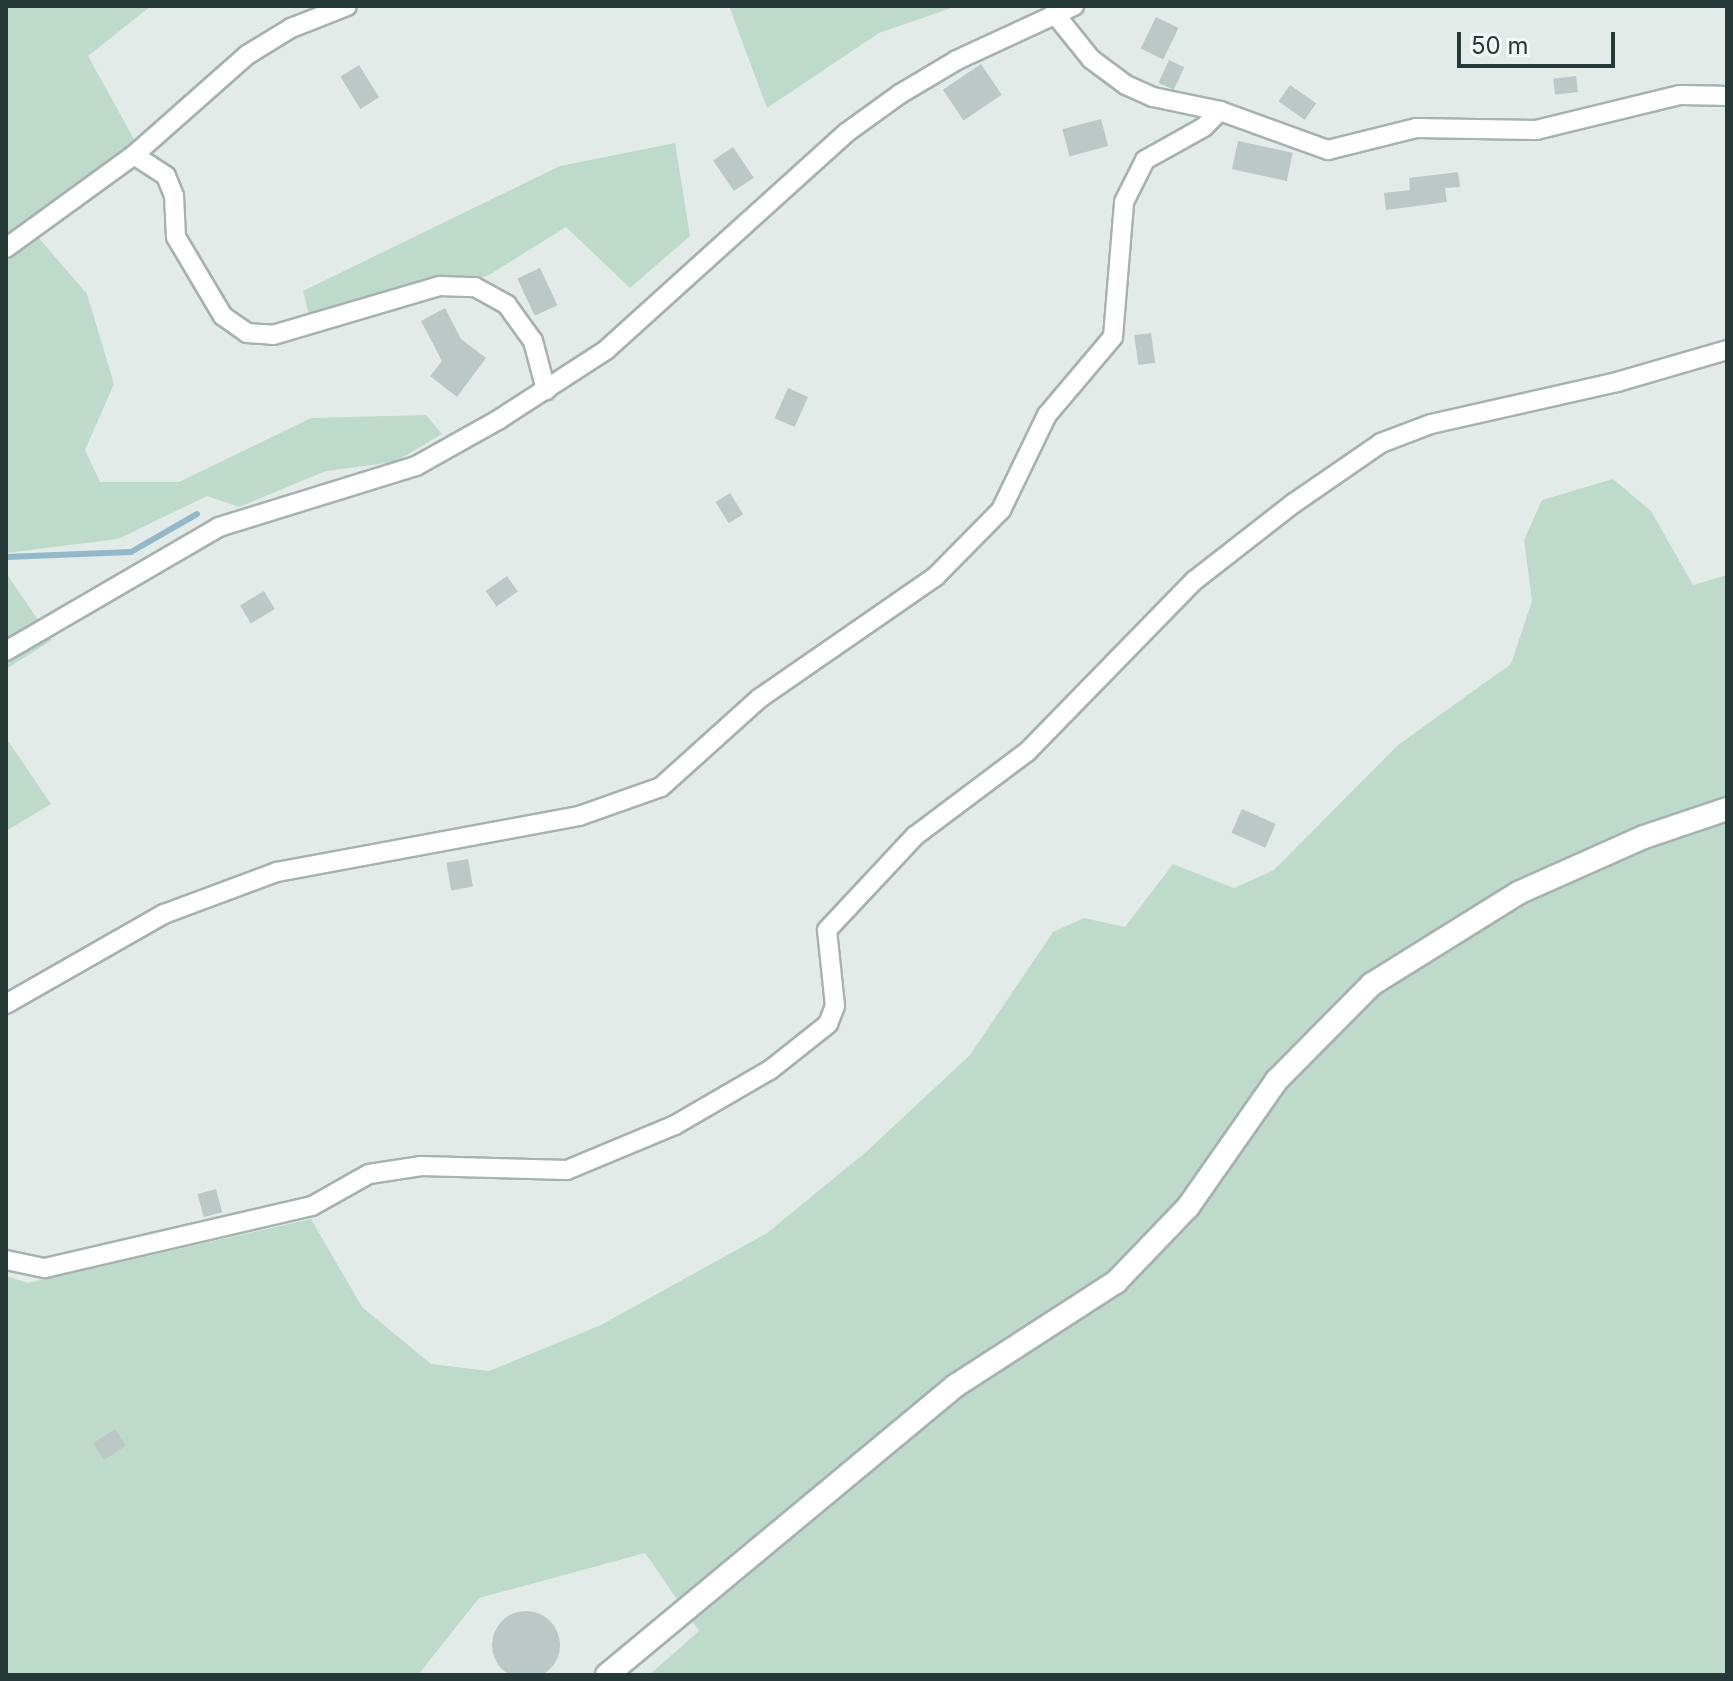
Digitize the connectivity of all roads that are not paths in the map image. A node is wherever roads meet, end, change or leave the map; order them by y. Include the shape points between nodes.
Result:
1 (347, 6) edge
2 (1074, 6) edge
3 (1054, 13) junction
4 (1727, 96) edge
5 (1220, 111) junction
6 (134, 155) junction
7 (6, 248) edge
8 (1727, 350) edge
9 (546, 390) junction
10 (6, 651) edge
11 (1727, 809) edge
12 (6, 1004) edge
13 (6, 1260) edge
14 (607, 1675) edge

1 - 6 street via 291,28 247,55
2 - 3 street
3 - 5 street via 1091,59 1126,85 1153,97
3 - 9 street via 957,60 846,133 606,350
4 - 5 street via 1680,95 1536,130 1416,128 1328,150
5 - 12 street via 1204,127 1145,160 1124,202 1113,337 1047,415 1001,510 936,576 760,698 661,787 579,816 277,872 164,914
6 - 7 street
6 - 9 street via 166,176 174,196 176,237 223,316 247,333 273,335 440,286 475,287 507,305 533,341
8 - 13 street via 1617,382 1431,424 1381,443 1294,503 1195,580 1027,752 915,836 827,930 835,1006 828,1024 770,1070 675,1125 567,1170 421,1166 369,1174 312,1206 45,1268
9 - 10 street via 416,466 331,489 207,533
11 - 14 street via 1644,837 1518,893 1372,984 1277,1080 1188,1207 1116,1282 955,1386

